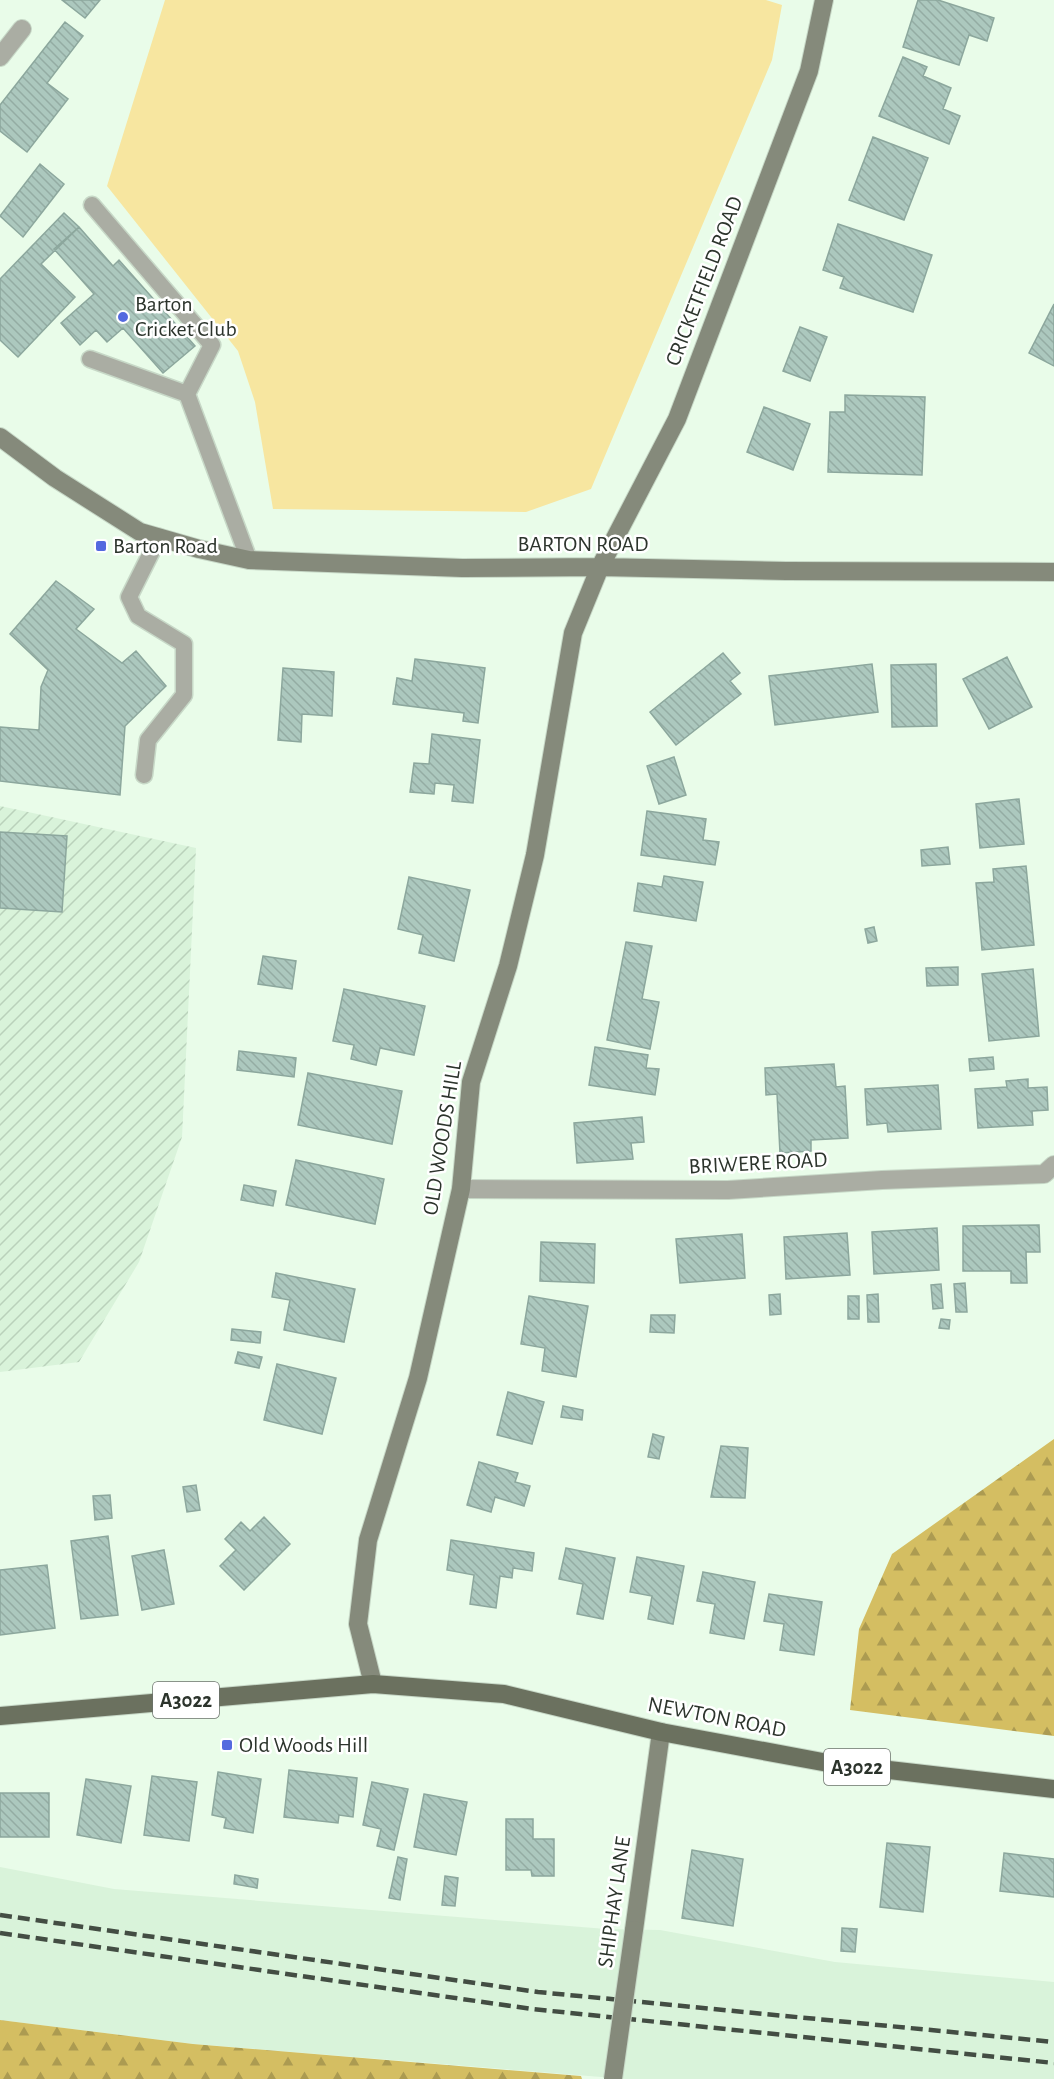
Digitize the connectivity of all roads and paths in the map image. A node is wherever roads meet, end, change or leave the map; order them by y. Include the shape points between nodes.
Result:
1 (824, 0) edge
2 (22, 29) dead end
3 (0, 57) edge
4 (92, 206) dead end
5 (90, 359) dead end
6 (187, 394) junction
7 (0, 437) edge
8 (159, 537) junction
9 (249, 560) junction
10 (600, 567) junction
11 (1054, 572) edge
12 (144, 775) dead end
13 (1054, 1165) edge
14 (461, 1189) junction
15 (372, 1684) junction
16 (0, 1716) edge
17 (661, 1732) junction
18 (1054, 1789) edge
19 (613, 2079) edge

1 - 10 street, CRICKETFIELD ROAD via 809,71 677,419
2 - 3 street
4 - 6 lane via 212,345
5 - 6 lane
6 - 9 lane
7 - 8 street, BARTON ROAD via 55,478 140,532
8 - 9 street, BARTON ROAD
8 - 12 lane via 129,597 138,616 184,644 184,695 148,740
9 - 10 street, BARTON ROAD via 462,568
10 - 11 street, BARTON ROAD
10 - 14 street, OLD WOODS HILL via 573,633 536,855 508,966 471,1082
13 - 14 street, BRIWERE ROAD via 1044,1174 728,1190
14 - 15 street, OLD WOODS HILL via 417,1378 368,1540 358,1623
15 - 16 main road, A3022
15 - 17 main road, NEWTON ROAD / A3022 via 504,1694
17 - 18 main road, NEWTON ROAD / A3022 via 828,1763
17 - 19 street, SHIPHAY LANE, bridge

